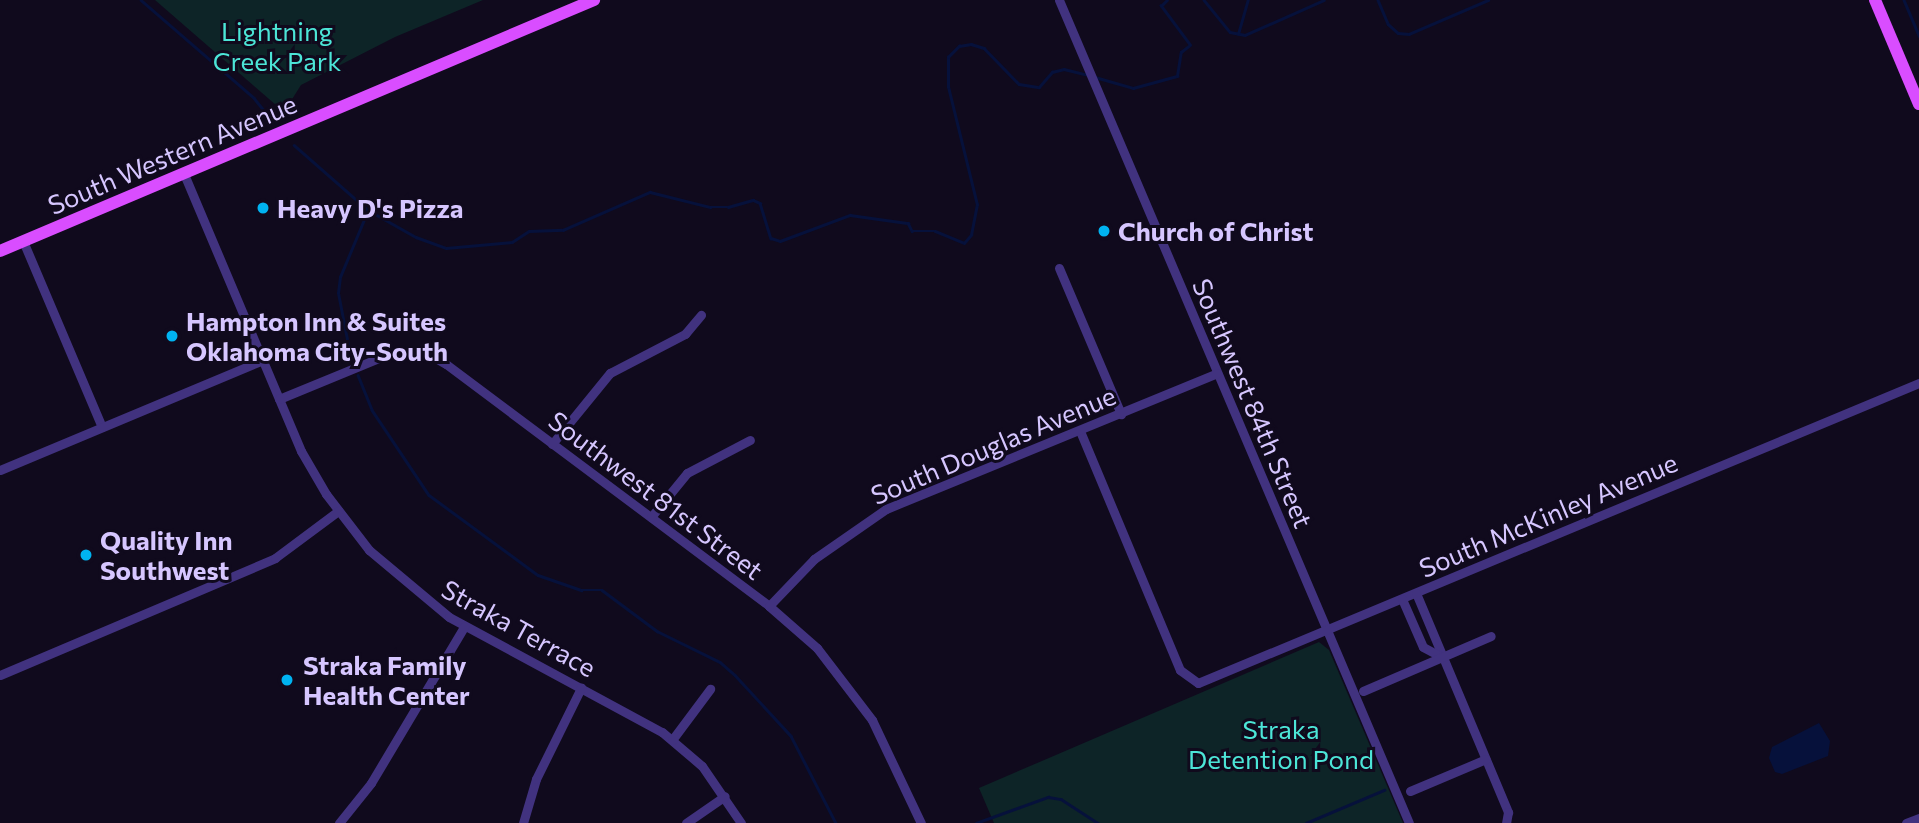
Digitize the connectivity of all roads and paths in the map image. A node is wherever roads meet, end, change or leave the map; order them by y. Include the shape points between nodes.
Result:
1 (594, 0) edge
2 (1059, 0) edge
3 (1875, 0) edge
4 (1914, 79) edge
5 (1919, 104) edge
6 (184, 174) junction
7 (23, 241) junction
8 (0, 251) edge
9 (1059, 268) dead end
10 (701, 315) dead end
11 (262, 360) junction
12 (1217, 373) junction
13 (1919, 383) edge
14 (279, 399) junction
15 (1121, 414) junction
16 (102, 427) junction
17 (1080, 431) junction
18 (750, 440) dead end
19 (552, 444) junction
20 (0, 470) edge
21 (338, 511) junction
22 (650, 517) junction
23 (1416, 593) junction
24 (1402, 599) junction
25 (769, 606) junction
26 (464, 627) junction
27 (1326, 631) junction
28 (1491, 636) dead end
29 (1442, 657) junction
30 (0, 674) edge
31 (581, 688) junction
32 (710, 689) dead end
33 (1363, 691) dead end
34 (672, 740) junction
35 (1486, 759) junction
36 (1409, 791) dead end
37 (725, 796) junction
38 (1919, 818) edge
39 (340, 823) edge
40 (523, 823) edge
41 (686, 823) edge
42 (741, 823) edge
43 (921, 823) edge
44 (1409, 823) edge
45 (1506, 823) edge
46 (1906, 823) edge

1 - 6 main road, South Western Avenue
2 - 12 street, Southwest 84th Street
3 - 4 main road
4 - 5 main road
6 - 7 main road, South Western Avenue
6 - 11 street, Straka Terrace
7 - 8 main road, South Western Avenue
7 - 16 street
9 - 15 street
10 - 19 street via 685,334 610,373
11 - 14 street, Straka Terrace
11 - 16 street
12 - 15 street, South Douglas Avenue
12 - 27 street, Southwest 84th Street
13 - 23 street, South McKinley Avenue
14 - 19 street, Southwest 81st Street via 384,354 419,351 446,364
14 - 21 street, Straka Terrace via 301,451
15 - 17 street, South Douglas Avenue
16 - 20 street
17 - 25 street, South Douglas Avenue via 877,513 814,559
17 - 27 street, South McKinley Avenue via 1180,670 1193,683 1208,681
18 - 22 street via 687,473
19 - 22 street, Southwest 81st Street
21 - 26 street, Straka Terrace via 390,571
21 - 30 street via 275,558
22 - 25 street, Southwest 81st Street
23 - 24 street, South McKinley Avenue
23 - 29 street
24 - 27 street, South McKinley Avenue
24 - 29 street via 1423,647
25 - 43 street, Southwest 81st Street via 817,648 860,701 891,753
26 - 31 street, Straka Terrace
26 - 39 street via 370,783
27 - 44 street, Southwest 84th Street
28 - 29 street
29 - 33 street
29 - 35 street
31 - 34 street, Straka Terrace
31 - 40 street via 536,779
32 - 34 street
34 - 37 street, Straka Terrace via 702,766
35 - 36 street
35 - 45 street via 1508,812
37 - 41 street
37 - 42 street, Straka Terrace
38 - 46 street

